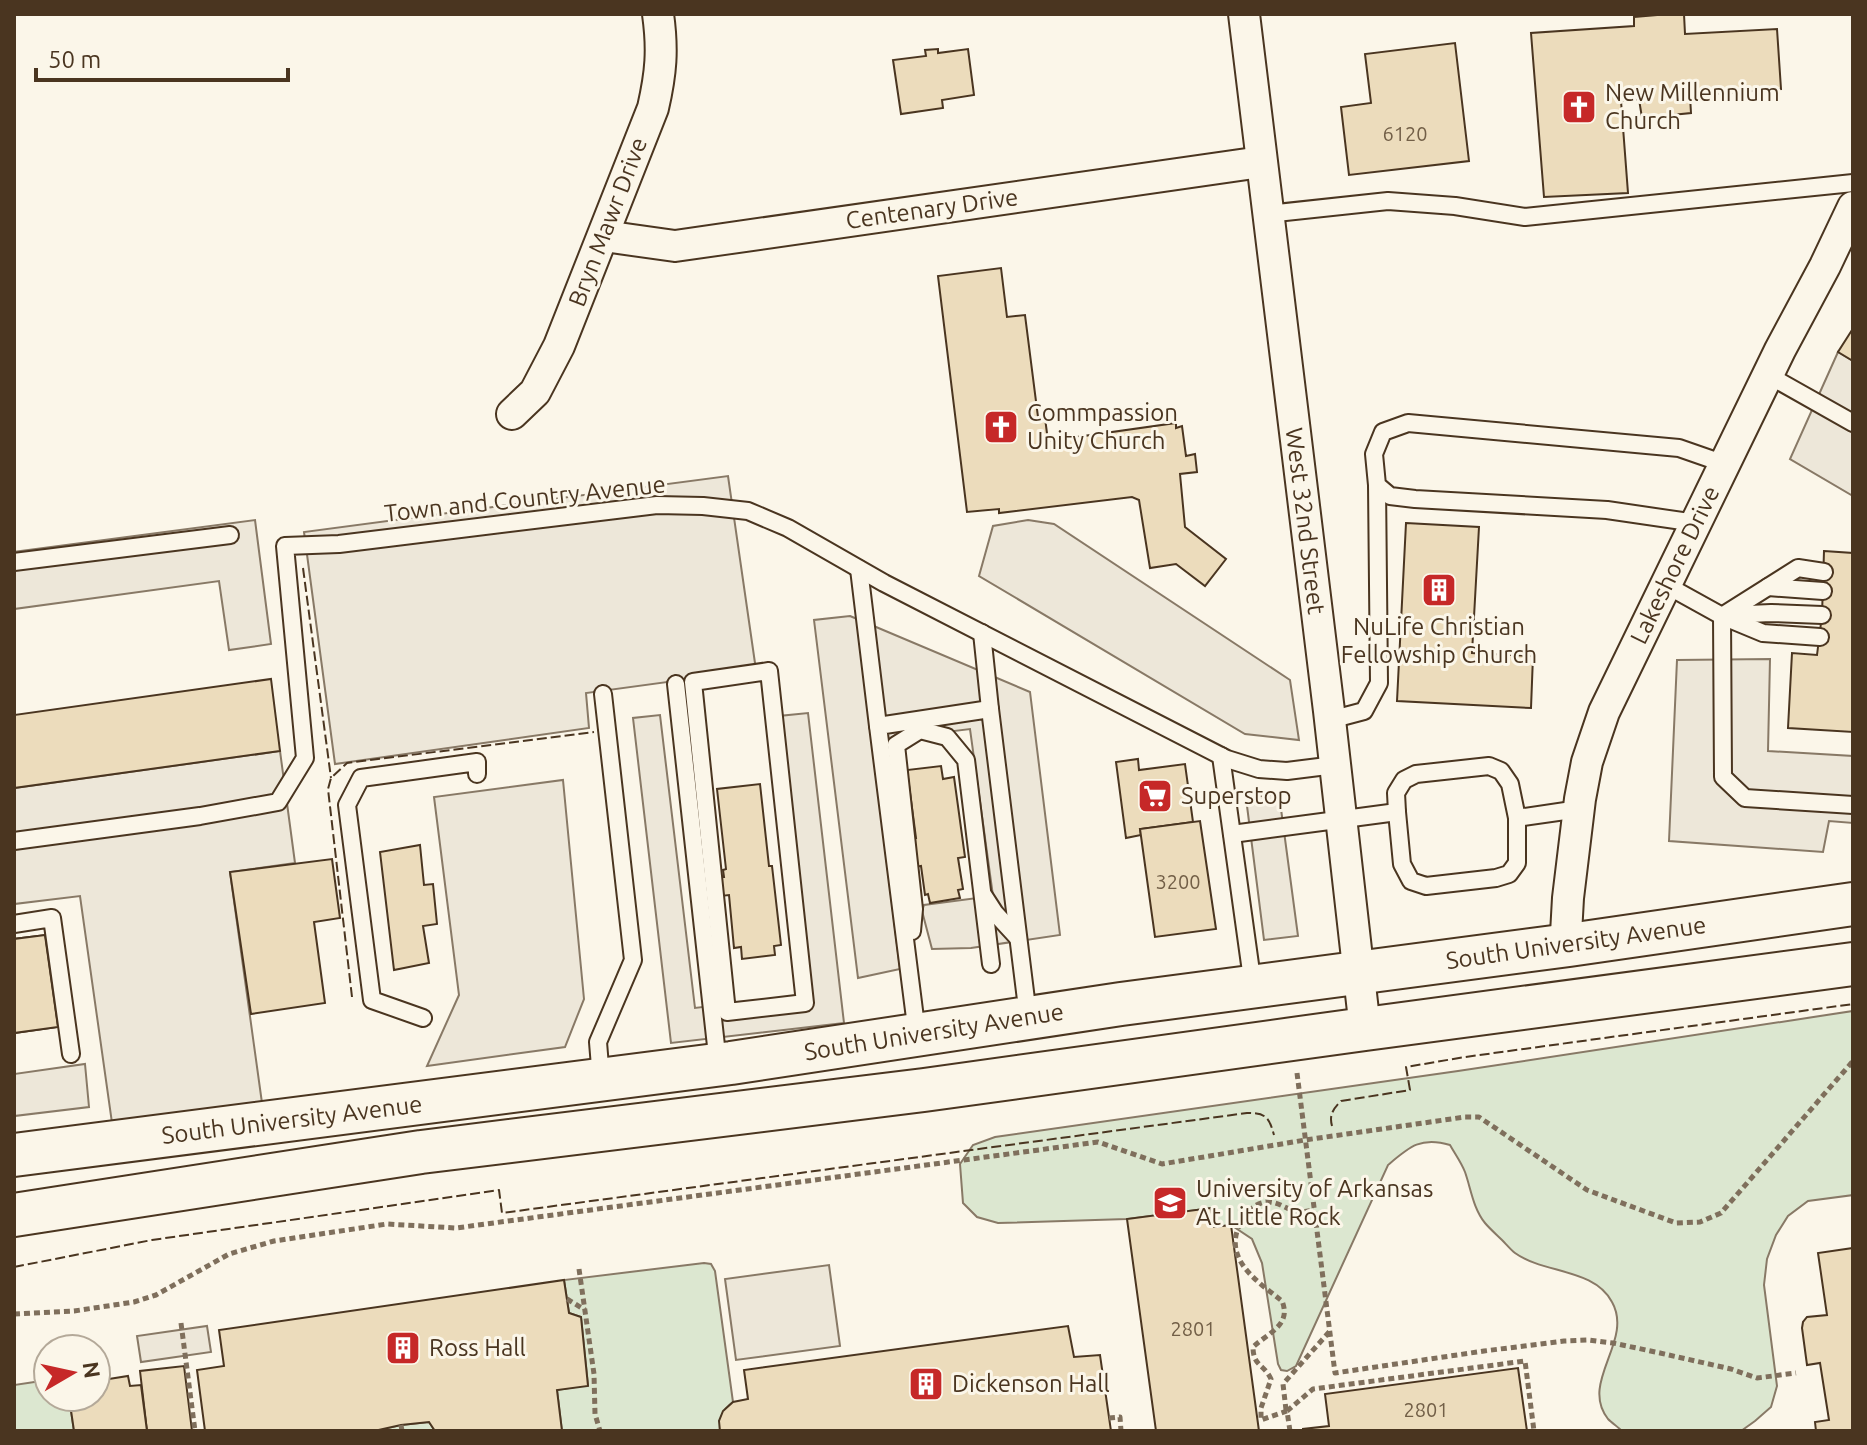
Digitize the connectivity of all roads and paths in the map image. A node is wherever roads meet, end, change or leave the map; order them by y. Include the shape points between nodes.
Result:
1 (658, 14) edge
2 (1244, 14) edge
3 (1261, 162) junction
4 (1853, 183) edge
5 (1853, 207) edge
6 (1267, 214) junction
7 (604, 236) junction
8 (1768, 375) junction
9 (512, 414) dead end
10 (1853, 423) edge
11 (1725, 464) junction
12 (1377, 485) junction
13 (1696, 523) junction
14 (230, 535) dead end
15 (14, 562) edge
16 (1824, 566) dead end
17 (859, 569) junction
18 (1666, 585) junction
19 (1768, 587) junction
20 (1823, 591) dead end
21 (1822, 615) dead end
22 (1722, 616) junction
23 (982, 633) junction
24 (1820, 637) dead end
25 (676, 684) dead end
26 (603, 694) dead end
27 (990, 709) junction
28 (1330, 720) junction
29 (878, 726) junction
30 (1221, 756) junction
31 (1335, 765) junction
32 (477, 774) dead end
33 (1853, 805) edge
34 (1579, 809) junction
35 (1397, 812) junction
36 (1342, 818) junction
37 (1517, 818) junction
38 (1232, 834) junction
39 (14, 841) edge
40 (982, 892) junction
41 (1853, 904) edge
42 (14, 924) edge
43 (1018, 938) junction
44 (1569, 945) junction
45 (991, 964) dead end
46 (1853, 964) edge
47 (909, 965) junction
48 (1359, 974) junction
49 (1253, 988) junction
50 (727, 1012) joint
51 (423, 1018) dead end
52 (1028, 1018) junction
53 (1365, 1029) junction
54 (917, 1034) junction
55 (71, 1054) dead end
56 (1853, 1061) edge
57 (718, 1064) junction
58 (1310, 1071) dead end
59 (601, 1079) junction
60 (1305, 1140) junction
61 (14, 1155) edge
62 (1314, 1210) junction
63 (14, 1215) edge
64 (579, 1269) dead end
65 (567, 1299) dead end
66 (585, 1310) junction
67 (14, 1314) edge
68 (181, 1323) dead end
69 (1330, 1331) junction
70 (1796, 1373) dead end
71 (1287, 1411) junction
72 (1109, 1418) dead end
73 (1261, 1420) junction
74 (195, 1431) edge
75 (600, 1431) edge
76 (1121, 1431) edge
77 (1264, 1431) edge
78 (1290, 1431) edge
79 (1534, 1431) edge

1 - 7 street, Bryn Mawr Drive via 661,74 653,108
2 - 3 street, West 32nd Street
3 - 6 street, West 32nd Street
3 - 7 street, Centenary Drive via 675,246
4 - 6 lane via 1525,217 1388,201
5 - 8 street, Lakeshore Drive
6 - 28 street, West 32nd Street
7 - 9 street, Bryn Mawr Drive via 559,346 535,392
8 - 10 lane
8 - 11 street, Lakeshore Drive
11 - 12 lane via 1679,448 1408,423 1383,432 1374,454
11 - 13 street, Lakeshore Drive
12 - 13 lane via 1390,496 1415,499 1607,510
12 - 28 lane via 1379,683 1364,711
13 - 18 street, Lakeshore Drive
14 - 15 lane
16 - 19 lane via 1798,568
17 - 23 lane, Town and Country Avenue
17 - 29 lane
17 - 39 lane, Town and Country Avenue via 748,511 703,506 657,505 285,546 305,758 278,802
18 - 22 lane
18 - 34 street, Lakeshore Drive via 1604,712
19 - 20 lane
19 - 22 lane
21 - 22 lane
22 - 24 lane via 1763,633
22 - 33 lane via 1723,777 1745,798
23 - 27 lane
23 - 30 lane, Town and Country Avenue
25 - 57 lane
26 - 59 lane via 633,960 598,1042
27 - 29 lane
27 - 43 lane
28 - 31 street, West 32nd Street
29 - 47 lane
30 - 31 lane, Town and Country Avenue via 1259,769
30 - 38 lane
31 - 36 street, West 32nd Street
32 - 51 lane via 477,762 361,778 347,805 372,1000
34 - 37 lane
34 - 44 street, Lakeshore Drive via 1568,898
35 - 36 lane
35 - 37 lane via 1396,793 1404,780 1489,766 1501,771 1510,784
35 - 37 lane via 1402,864 1411,881 1426,886 1509,874 1517,863
36 - 38 lane
36 - 48 street, West 32nd Street
38 - 49 lane
40 - 43 lane
40 - 45 lane
40 - 47 lane via 966,760 947,737 920,730 896,745 914,909
41 - 44 main road, South University Avenue
42 - 55 lane via 52,918
43 - 52 lane
44 - 48 main road, South University Avenue
46 - 53 main road, South University Avenue
47 - 54 lane
48 - 49 main road, South University Avenue
48 - 53 street, West 32nd Street
49 - 52 main road, South University Avenue
50 - 50 lane via 805,1003 769,671 693,682
52 - 54 main road, South University Avenue
53 - 63 main road, South University Avenue via 435,1150
54 - 57 main road, South University Avenue
56 - 60 path via 1721,1213 1700,1222 1676,1223 1587,1190 1479,1117
57 - 59 main road, South University Avenue
58 - 60 path via 1297,1072
59 - 61 main road, South University Avenue
60 - 62 path
60 - 67 path via 1162,1164 1098,1142 456,1228 387,1224 274,1241 229,1254 134,1302
62 - 69 path
62 - 73 path via 1297,1212 1263,1202 1246,1214 1236,1236 1244,1268 1285,1307 1283,1322 1253,1347 1253,1357 1271,1379
64 - 66 path
65 - 66 path
66 - 75 path
68 - 74 path
69 - 70 path via 1335,1373 1589,1340 1757,1378
69 - 71 path via 1283,1384
71 - 73 path
71 - 78 path
71 - 79 path via 1313,1389 1525,1361
72 - 76 path via 1120,1417
73 - 77 path

